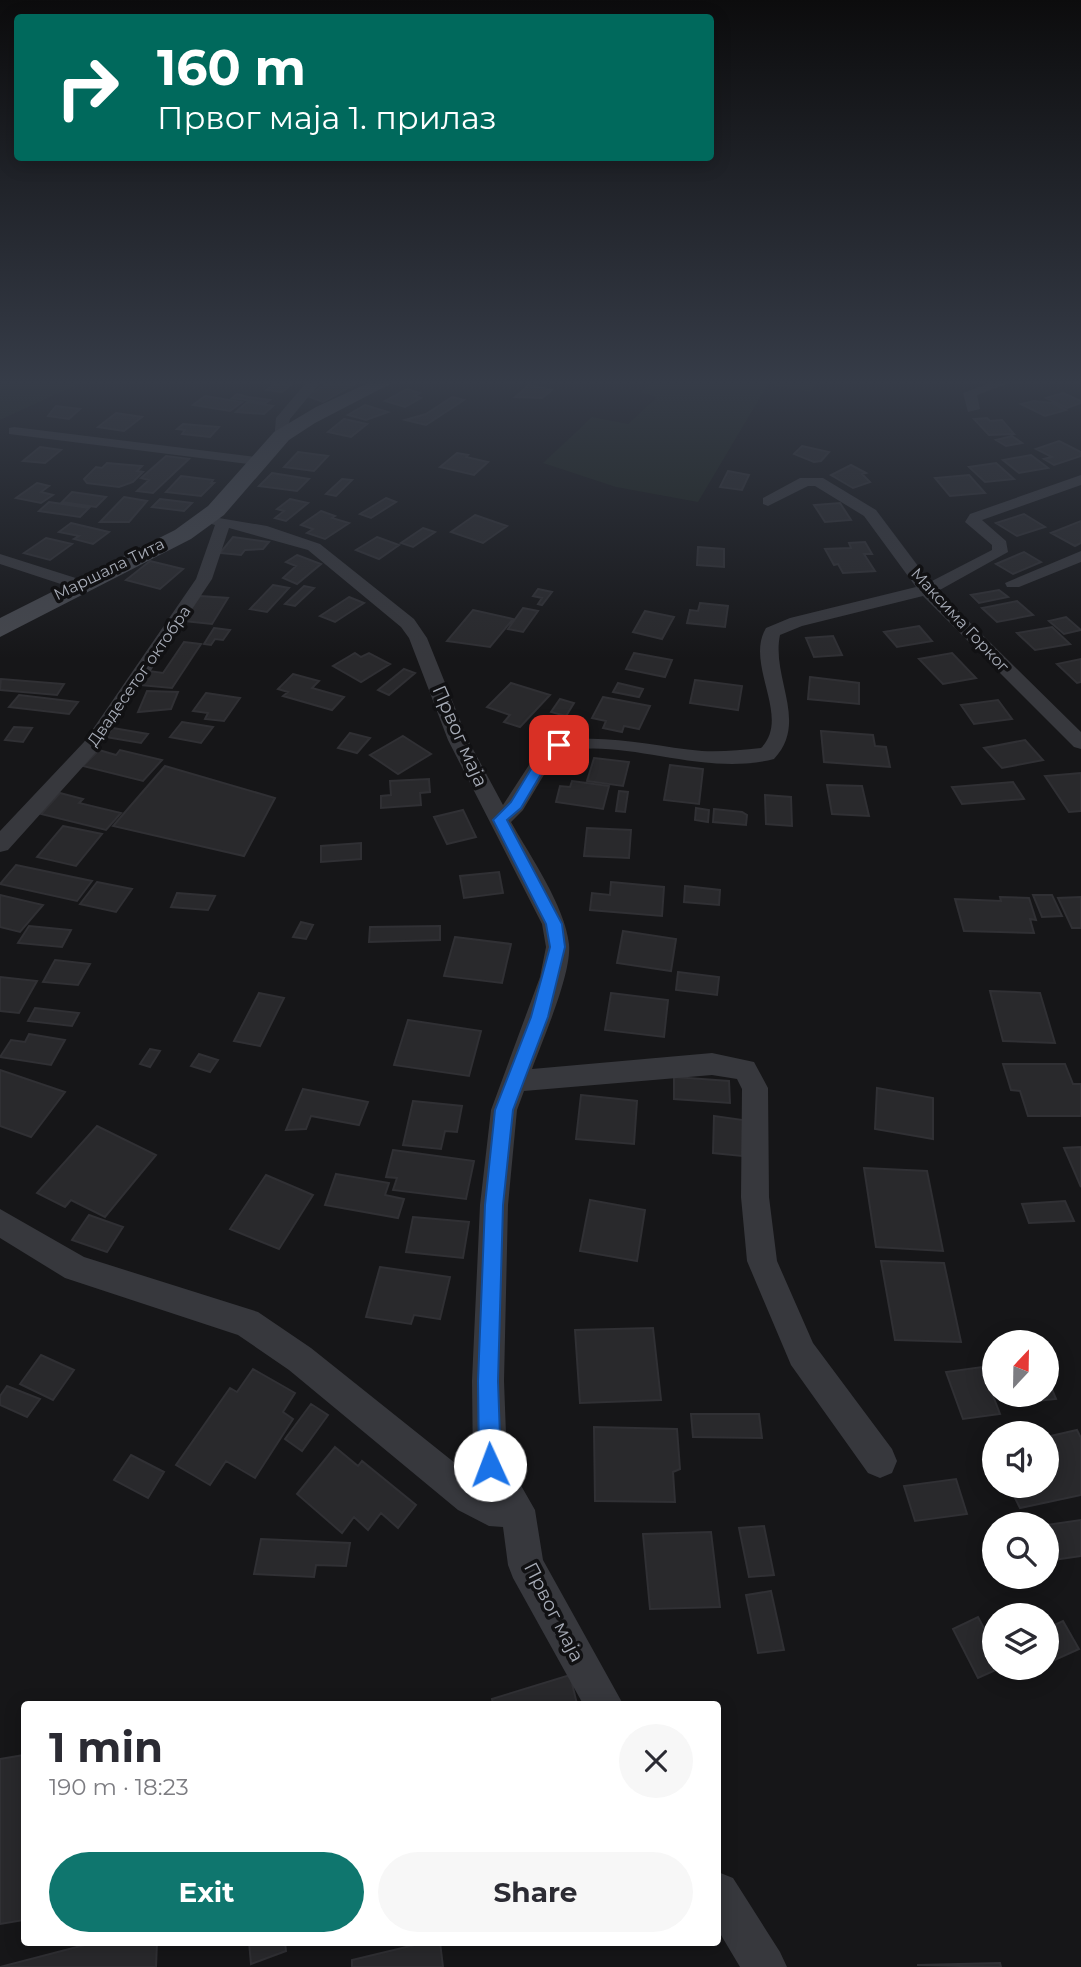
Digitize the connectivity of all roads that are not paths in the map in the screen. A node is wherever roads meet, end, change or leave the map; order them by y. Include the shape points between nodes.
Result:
1 (245, 476) edge
2 (1081, 480) edge
3 (768, 501) dead end
4 (215, 520) junction
5 (1081, 556) edge
6 (0, 559) edge
7 (1013, 583) dead end
8 (76, 584) junction
9 (927, 590) junction
10 (0, 629) edge
11 (1081, 743) edge
12 (500, 820) junction
13 (0, 845) edge
14 (513, 1081) junction
15 (0, 1222) edge
16 (880, 1461) dead end
17 (518, 1510) junction
18 (602, 1701) edge
19 (721, 1898) edge
20 (765, 1967) edge

1 - 4 street, Маршала Тита
2 - 9 street via 976,517 973,522 1000,544 1000,551
3 - 9 street, Максима Горког via 805,481 828,485 870,513
4 - 8 street, Маршала Тита
4 - 12 street, Првог маја via 276,533 314,547 403,617 418,638 458,740
4 - 13 street, Двадесетог октобра via 218,533 204,579 189,604 91,746
5 - 7 street
6 - 8 street
8 - 10 street, Маршала Тита
9 - 11 street, Максима Горког
9 - 12 street via 772,632 768,645 780,716 779,742 767,754 704,757 591,744 559,745 549,749 516,805
12 - 14 street, Првог маја via 554,924 558,947 539,1017
14 - 16 street via 712,1064 745,1070 755,1088 755,1197 762,1261 802,1354
14 - 17 street, Првог маја via 504,1110 494,1205 488,1381 490,1465
15 - 17 street via 76,1268 247,1324 300,1359 470,1498 489,1509
17 - 18 street, Првог маја via 526,1565
19 - 20 street

